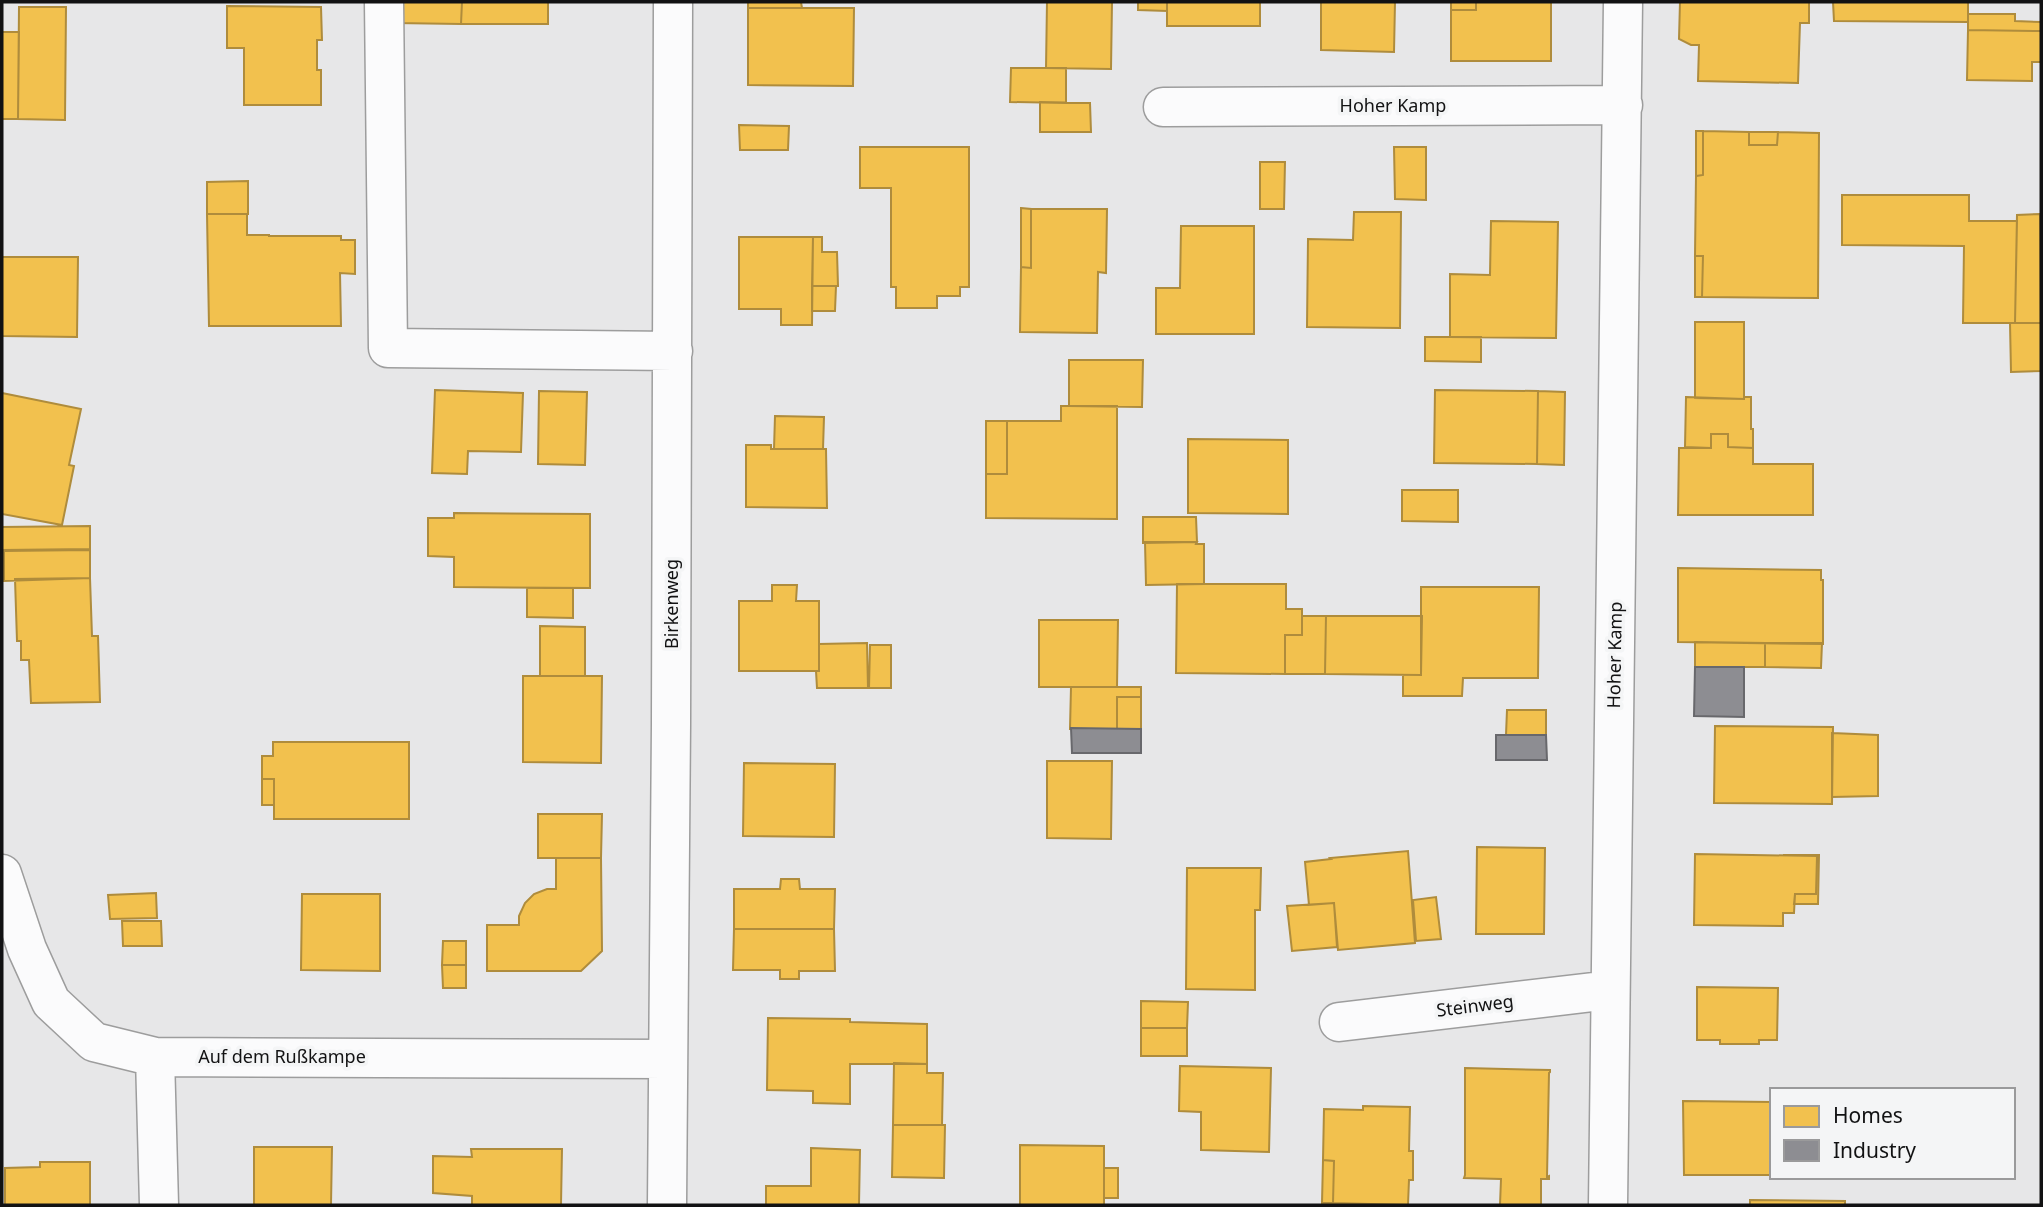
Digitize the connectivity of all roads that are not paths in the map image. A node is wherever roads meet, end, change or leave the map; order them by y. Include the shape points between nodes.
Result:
1 (384, 2) edge
2 (673, 2) edge
3 (1623, 2) edge
4 (1623, 105) junction
5 (1163, 107) dead end
6 (673, 351) junction
7 (2, 874) edge
8 (1610, 990) junction
9 (1339, 1022) dead end
10 (155, 1057) junction
11 (668, 1059) junction
12 (159, 1205) edge
13 (667, 1205) edge
14 (1608, 1205) edge

1 - 6 street via 388,348
2 - 6 street, Birkenweg
3 - 4 street, Hoher Kamp
4 - 5 street, Hoher Kamp
4 - 8 street, Hoher Kamp
6 - 11 street, Birkenweg
7 - 10 street, Auf dem Rußkampe via 51,1002 94,1042
8 - 9 street, Steinweg
8 - 14 street, Hoher Kamp
10 - 11 street, Auf dem Rußkampe
10 - 12 street
11 - 13 street, Birkenweg

